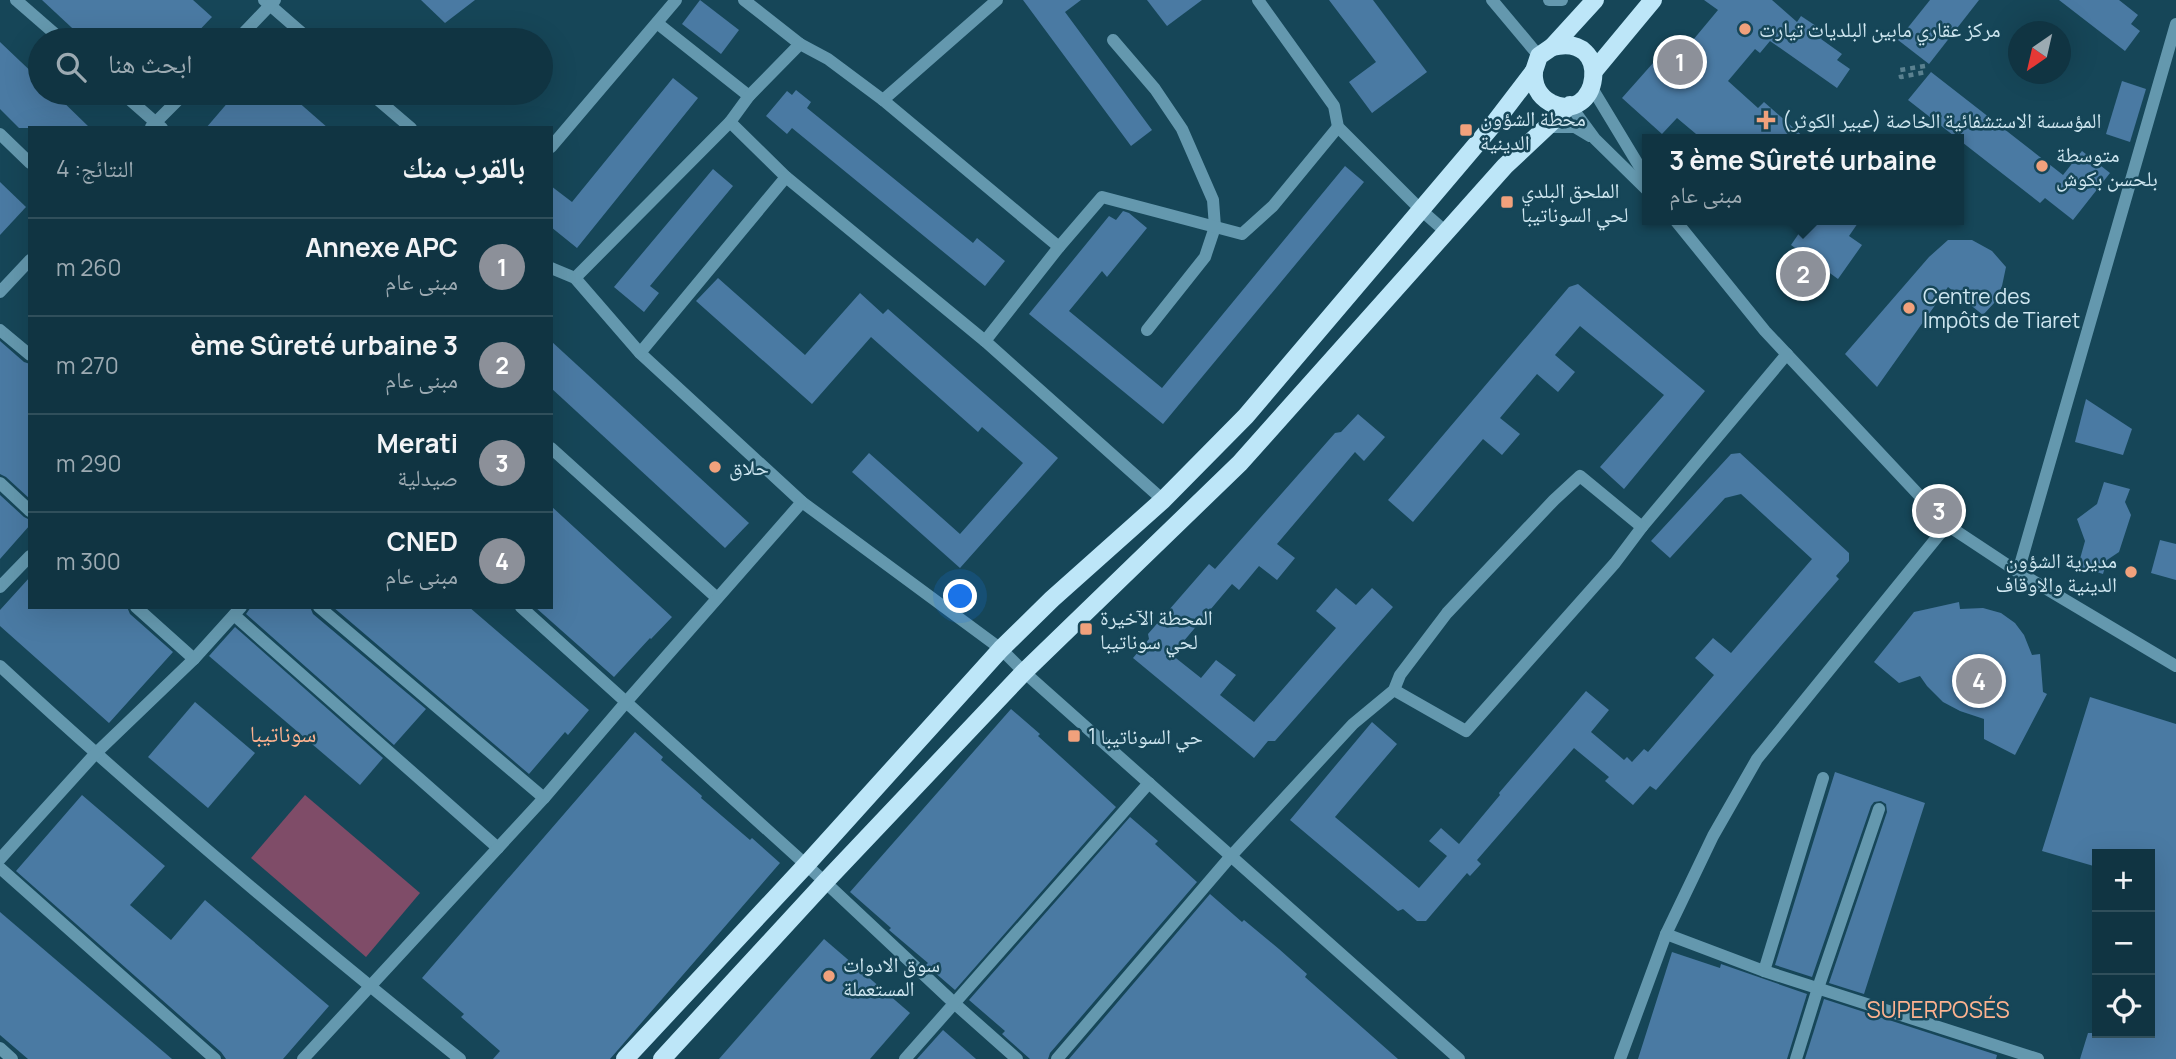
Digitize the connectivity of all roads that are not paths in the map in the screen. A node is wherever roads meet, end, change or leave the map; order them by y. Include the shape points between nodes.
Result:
1 (16, 0) edge
2 (676, 0) edge
3 (744, 0) edge
4 (997, 0) edge
5 (1258, 0) edge
6 (1492, 0) edge
7 (1549, 0) edge
8 (1562, 0) edge
9 (1595, 0) edge
10 (1653, 0) edge
11 (270, 2) edge
12 (657, 23) junction
13 (2176, 24) edge
14 (48, 28) edge
15 (247, 28) edge
16 (297, 28) edge
17 (1113, 40) dead end
18 (800, 44) junction
19 (1542, 58) junction
20 (1593, 79) junction
21 (749, 96) junction
22 (883, 100) junction
23 (134, 105) edge
24 (174, 105) edge
25 (384, 105) edge
26 (1570, 105) junction
27 (730, 122) junction
28 (156, 126) edge
29 (409, 126) edge
30 (1339, 127) junction
31 (1547, 127) junction
32 (0, 134) edge
33 (1595, 139) junction
34 (553, 145) edge
35 (28, 161) edge
36 (1642, 170) edge
37 (786, 177) junction
38 (1642, 185) edge
39 (1421, 210) junction
40 (1679, 225) edge
41 (1215, 227) junction
42 (1446, 232) junction
43 (1059, 247) junction
44 (28, 261) edge
45 (553, 269) edge
46 (5, 277) edge
47 (575, 278) junction
48 (0, 292) edge
49 (0, 330) edge
50 (1147, 330) dead end
51 (985, 341) junction
52 (28, 353) edge
53 (640, 353) junction
54 (1787, 354) junction
55 (553, 450) edge
56 (0, 483) edge
57 (1163, 500) junction
58 (802, 502) junction
59 (28, 509) edge
60 (1947, 525) junction
61 (1642, 527) junction
62 (28, 558) edge
63 (2018, 572) junction
64 (0, 587) edge
65 (717, 598) junction
66 (138, 609) edge
67 (321, 609) edge
68 (523, 609) edge
69 (238, 611) edge
70 (1001, 649) junction
71 (194, 659) junction
72 (0, 666) edge
73 (2176, 666) edge
74 (1024, 672) junction
75 (1394, 690) junction
76 (626, 701) junction
77 (95, 754) junction
78 (1823, 778) dead end
79 (1149, 783) junction
80 (544, 798) junction
81 (1879, 809) dead end
82 (498, 848) junction
83 (1231, 856) junction
84 (0, 859) edge
85 (806, 865) junction
86 (0, 868) edge
87 (825, 881) junction
88 (1666, 934) junction
89 (1764, 971) junction
90 (370, 986) junction
91 (1818, 988) junction
92 (954, 1003) junction
93 (0, 1048) edge
94 (1454, 1057) edge
95 (12, 1059) edge
96 (215, 1059) edge
97 (303, 1059) edge
98 (460, 1059) edge
99 (625, 1059) edge
100 (662, 1059) edge
101 (905, 1059) edge
102 (1017, 1059) edge
103 (1057, 1059) edge
104 (1620, 1059) edge
105 (1796, 1059) edge
106 (2038, 1059) edge

1 - 14 street
2 - 12 street
3 - 18 street
4 - 22 street
5 - 30 street via 1334,106
6 - 19 street
7 - 8 street
9 - 19 main road
10 - 20 main road
11 - 15 street
11 - 16 street
12 - 21 street
12 - 34 street
13 - 63 street
17 - 41 street via 1182,129 1213,200
18 - 21 street
18 - 22 street
19 - 20 main road via 1570,45 1579,48 1592,62
19 - 26 main road via 1534,80 1537,90 1560,106
19 - 39 main road
20 - 26 main road via 1587,96
20 - 36 street
21 - 27 street
22 - 43 street
23 - 28 street
24 - 28 street
25 - 29 street
26 - 31 main road
26 - 33 street
27 - 37 street
27 - 47 street
30 - 39 street
30 - 41 street via 1273,206 1242,234
31 - 33 street via 1575,127
31 - 42 main road
32 - 35 street
33 - 38 street
37 - 51 street
37 - 53 street
39 - 42 street
39 - 57 main road via 1246,416
40 - 54 street
41 - 43 street via 1102,197
41 - 50 street via 1205,257
42 - 74 main road via 1240,463
43 - 51 street
44 - 46 street
45 - 47 street
46 - 48 street
47 - 53 street
49 - 52 street
51 - 57 street
53 - 58 street
54 - 60 street
54 - 61 street
55 - 65 street
56 - 59 street
57 - 70 main road
58 - 65 street
58 - 70 street
60 - 63 street
60 - 88 street via 1757,759 1713,836
61 - 75 street via 1466,731
61 - 75 street via 1580,476 1447,613 1400,675
62 - 64 street
63 - 73 street
65 - 76 street
66 - 71 street
67 - 80 street
68 - 76 street
69 - 71 street
69 - 82 street
70 - 74 street
70 - 85 main road
71 - 77 street
72 - 77 street
74 - 79 street
74 - 87 main road
75 - 83 street via 1353,724
76 - 80 street
76 - 85 street
77 - 84 street
77 - 90 street
78 - 89 street
79 - 83 street
79 - 92 street
80 - 82 street
81 - 91 street
82 - 90 street
83 - 94 street
83 - 103 street
85 - 87 street
85 - 99 main road
86 - 96 street
87 - 92 street
87 - 100 main road
88 - 89 street
88 - 104 street
89 - 91 street
90 - 97 street
90 - 98 street
91 - 105 street
91 - 106 street
92 - 101 street
92 - 102 street
93 - 95 street

